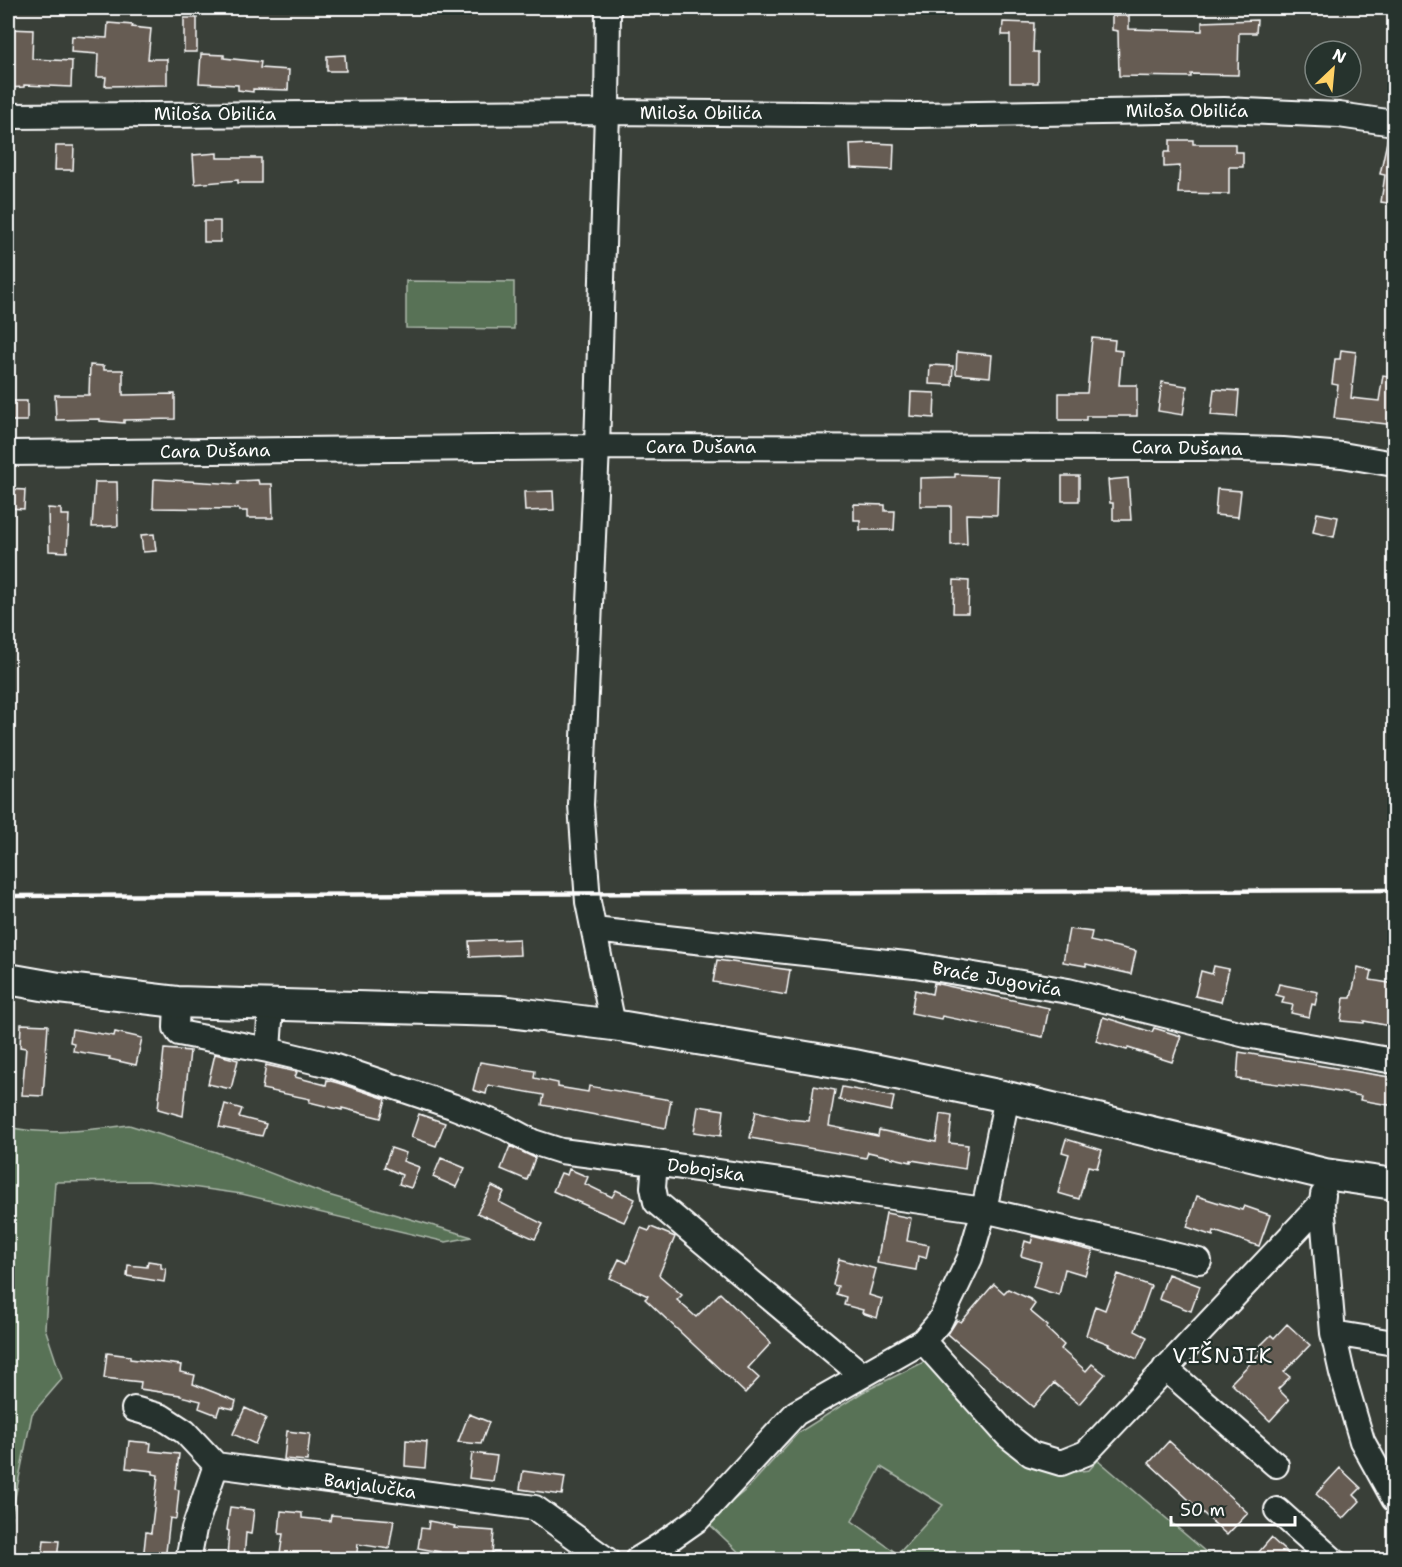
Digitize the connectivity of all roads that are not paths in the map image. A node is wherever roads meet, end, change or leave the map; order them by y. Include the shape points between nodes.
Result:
1 (608, 8) edge
2 (607, 112) junction
3 (8, 116) edge
4 (1395, 123) edge
5 (597, 447) junction
6 (8, 453) edge
7 (1395, 464) edge
8 (594, 930) junction
9 (8, 979) edge
10 (177, 1002) junction
11 (271, 1006) junction
12 (613, 1025) junction
13 (268, 1050) junction
14 (1395, 1061) edge
15 (1007, 1097) junction
16 (655, 1162) junction
17 (1395, 1184) edge
18 (1324, 1189) junction
19 (984, 1210) junction
20 (1199, 1261) dead end
21 (1333, 1333) junction
22 (923, 1341) junction
23 (1395, 1343) edge
24 (1165, 1368) junction
25 (862, 1375) junction
26 (134, 1409) dead end
27 (216, 1465) junction
28 (1276, 1465) dead end
29 (1395, 1499) edge
30 (1277, 1510) dead end
31 (188, 1560) edge
32 (607, 1560) edge
33 (637, 1560) edge
34 (1333, 1560) edge

1 - 2 street
2 - 3 street, Miloša Obilića
2 - 4 street, Miloša Obilića via 916,115 1224,110 1339,115
2 - 5 street
5 - 6 street, Cara Dušana
5 - 7 street, Cara Dušana via 1283,450
5 - 8 street via 581,805 588,902
8 - 12 street
8 - 14 street, Braće Jugovića via 915,965 1068,991 1246,1035
9 - 10 main road
10 - 11 main road
10 - 13 street, Dobojska via 179,1033
11 - 12 main road via 501,1011
11 - 13 street
12 - 15 main road via 854,1065
13 - 16 street, Dobojska via 330,1065 452,1106 561,1151
15 - 18 main road
15 - 19 street
16 - 19 street, Dobojska
16 - 25 street via 653,1186 657,1202
17 - 18 main road
18 - 21 street
18 - 24 street
19 - 20 street, Dobojska
19 - 22 street via 970,1258 954,1293
21 - 23 street
21 - 29 street via 1362,1441
22 - 24 street via 1007,1436 1031,1454 1061,1464 1086,1453
22 - 25 street
24 - 28 street
25 - 33 street via 796,1413 698,1519
26 - 27 street via 162,1417 185,1432
27 - 31 street
27 - 32 street, Banjalučka via 535,1508
30 - 34 street

